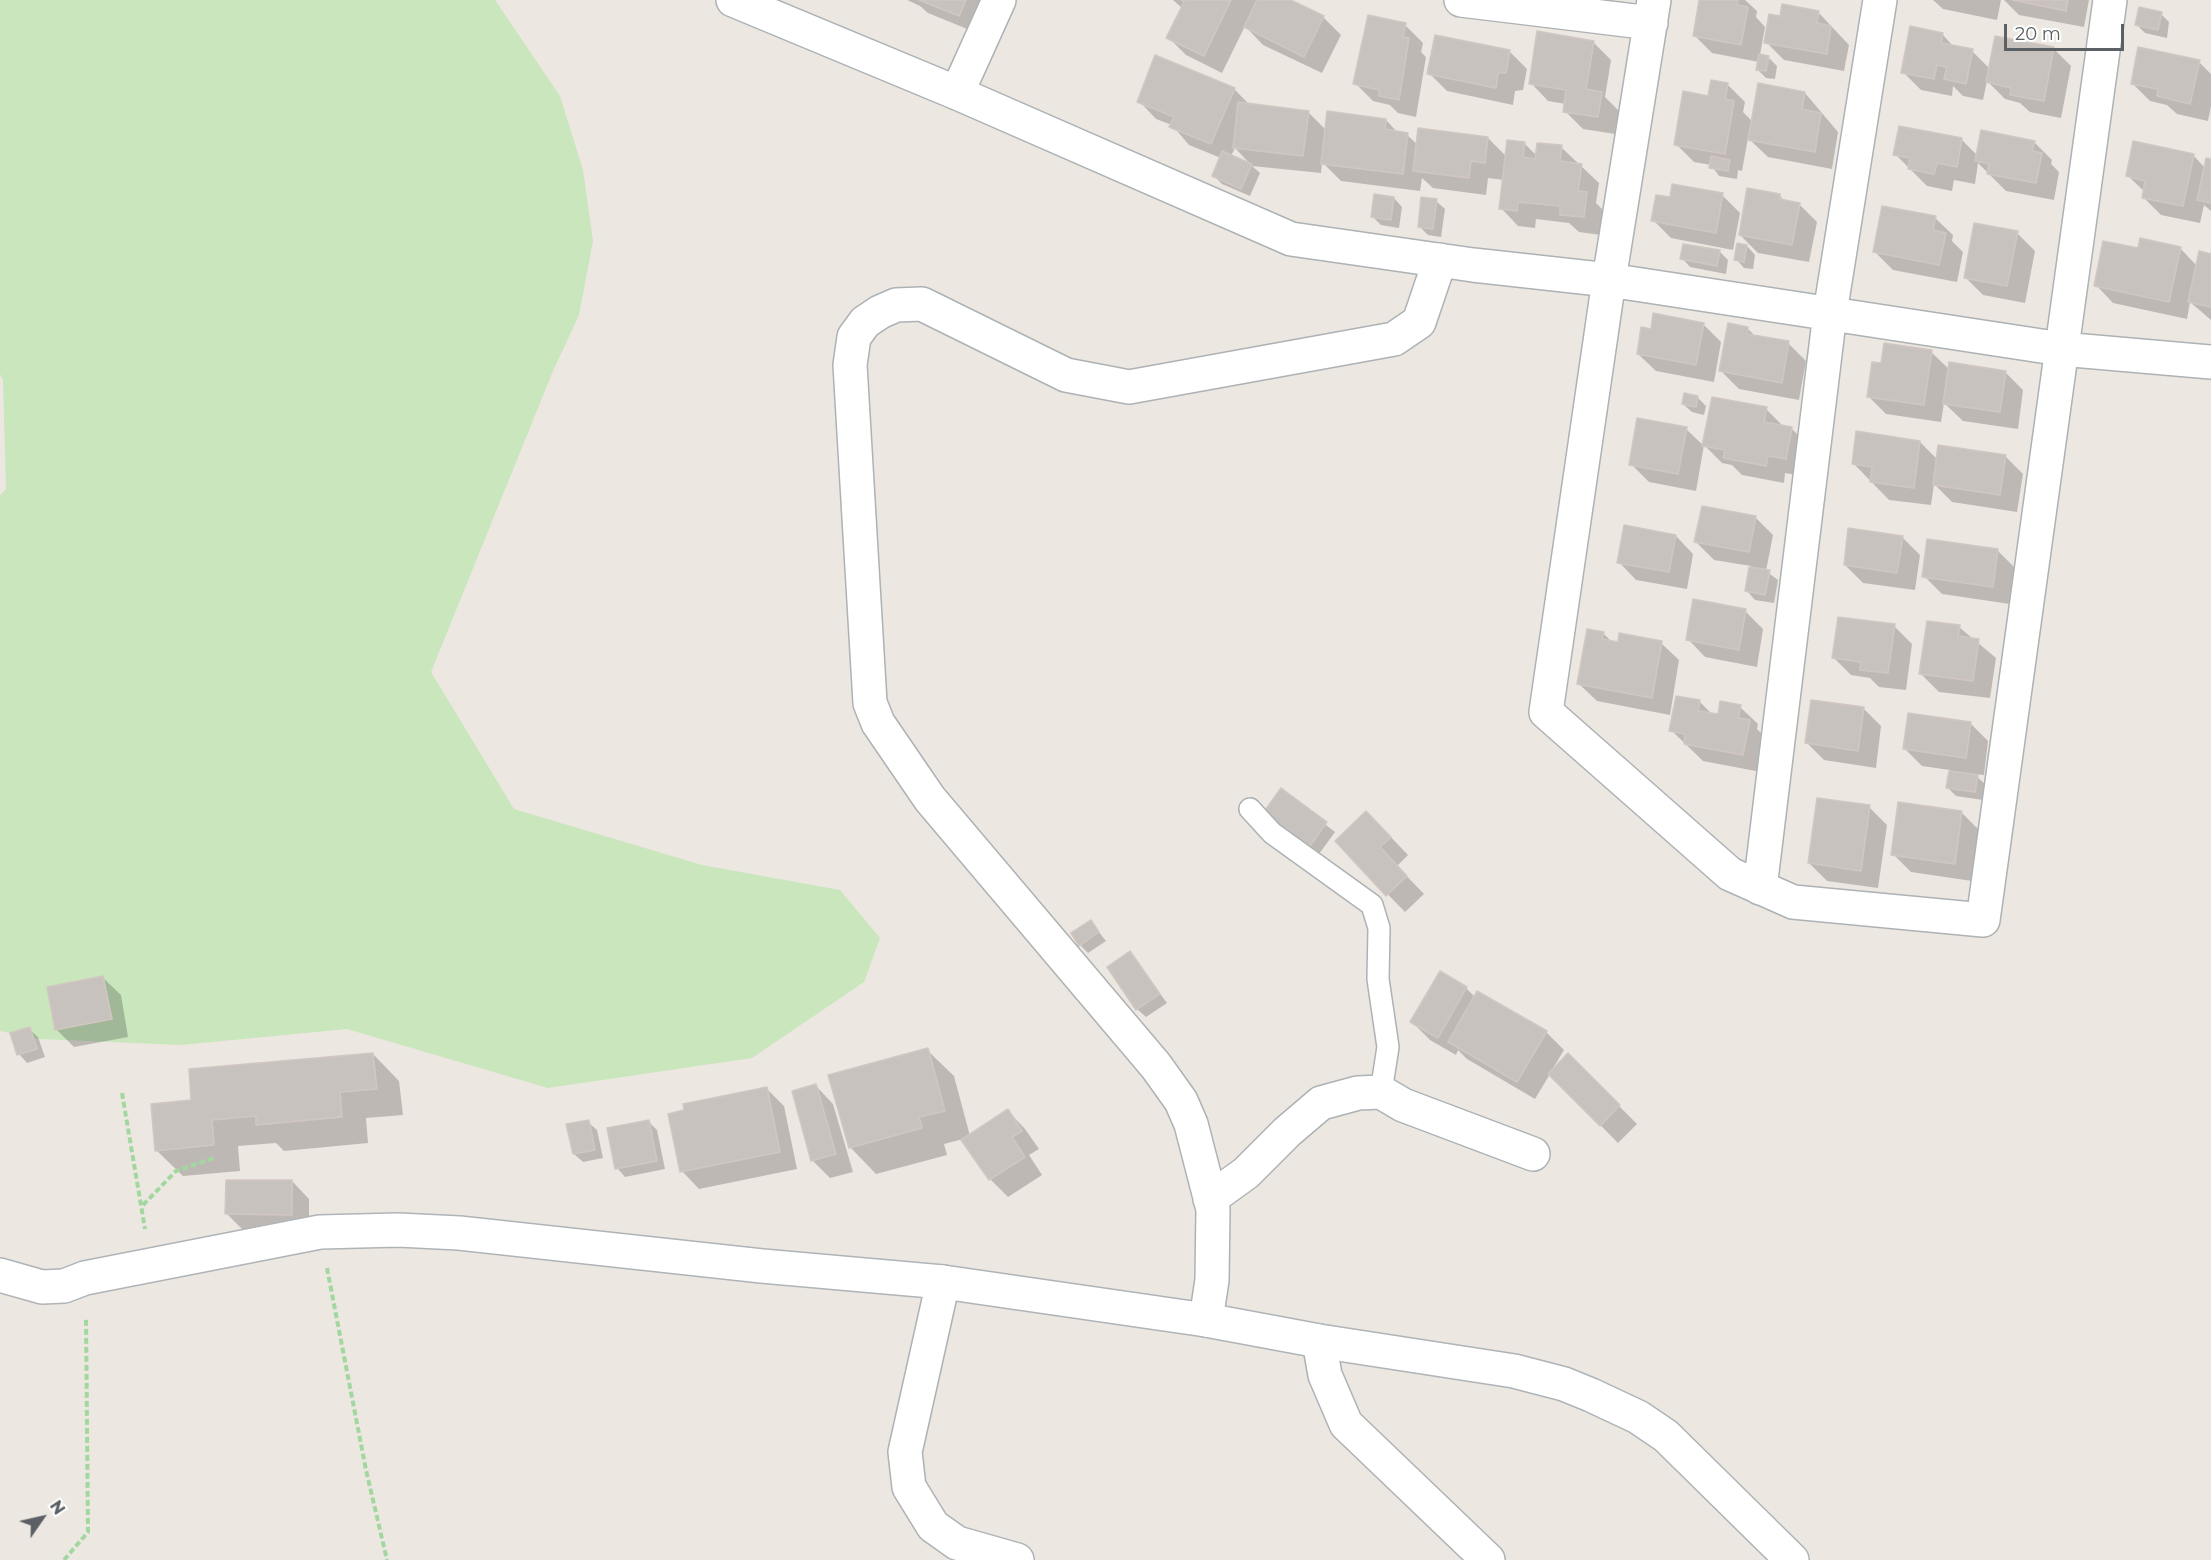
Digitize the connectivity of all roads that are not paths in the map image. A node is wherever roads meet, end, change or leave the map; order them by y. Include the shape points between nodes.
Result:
1 (733, 0) edge
2 (999, 0) edge
3 (1461, 0) edge
4 (1880, 0) edge
5 (2110, 0) edge
6 (1653, 11) edge
7 (957, 93) junction
8 (1440, 260) junction
9 (1609, 280) junction
10 (1830, 313) junction
11 (2061, 349) junction
12 (2211, 362) edge
13 (1250, 809) dead end
14 (1760, 888) junction
15 (1381, 1092) junction
16 (1533, 1154) dead end
17 (1210, 1199) junction
18 (0, 1275) edge
19 (943, 1282) junction
20 (1206, 1320) junction
21 (1319, 1341) junction
22 (1017, 1560) edge
23 (1488, 1560) edge
24 (1792, 1560) edge

1 - 7 street
2 - 7 street
3 - 6 street
4 - 10 street
5 - 11 street
6 - 9 street
7 - 8 street via 1291,239
8 - 9 street
8 - 17 street via 1419,322 1394,339 1129,387 1066,375 922,304 896,304 865,322 854,338 850,365 870,704 878,723 930,799 1156,1066 1181,1101 1191,1124
9 - 10 street
9 - 14 street via 1546,712 1730,874
10 - 11 street
10 - 14 street
11 - 12 street
11 - 14 street via 1983,920 1793,902
13 - 15 lane via 1272,833 1372,905 1379,928 1378,979 1388,1047
15 - 16 street via 1403,1105
15 - 17 street via 1358,1093 1321,1103 1246,1173
17 - 20 street via 1212,1280
18 - 19 street via 42,1287 64,1286 85,1278 320,1232 360,1229 459,1233
19 - 20 street
19 - 22 street via 905,1452 909,1487 933,1527 957,1542
20 - 21 street
21 - 23 street via 1325,1376 1346,1424
21 - 24 street via 1514,1371 1591,1395 1638,1417 1666,1436

